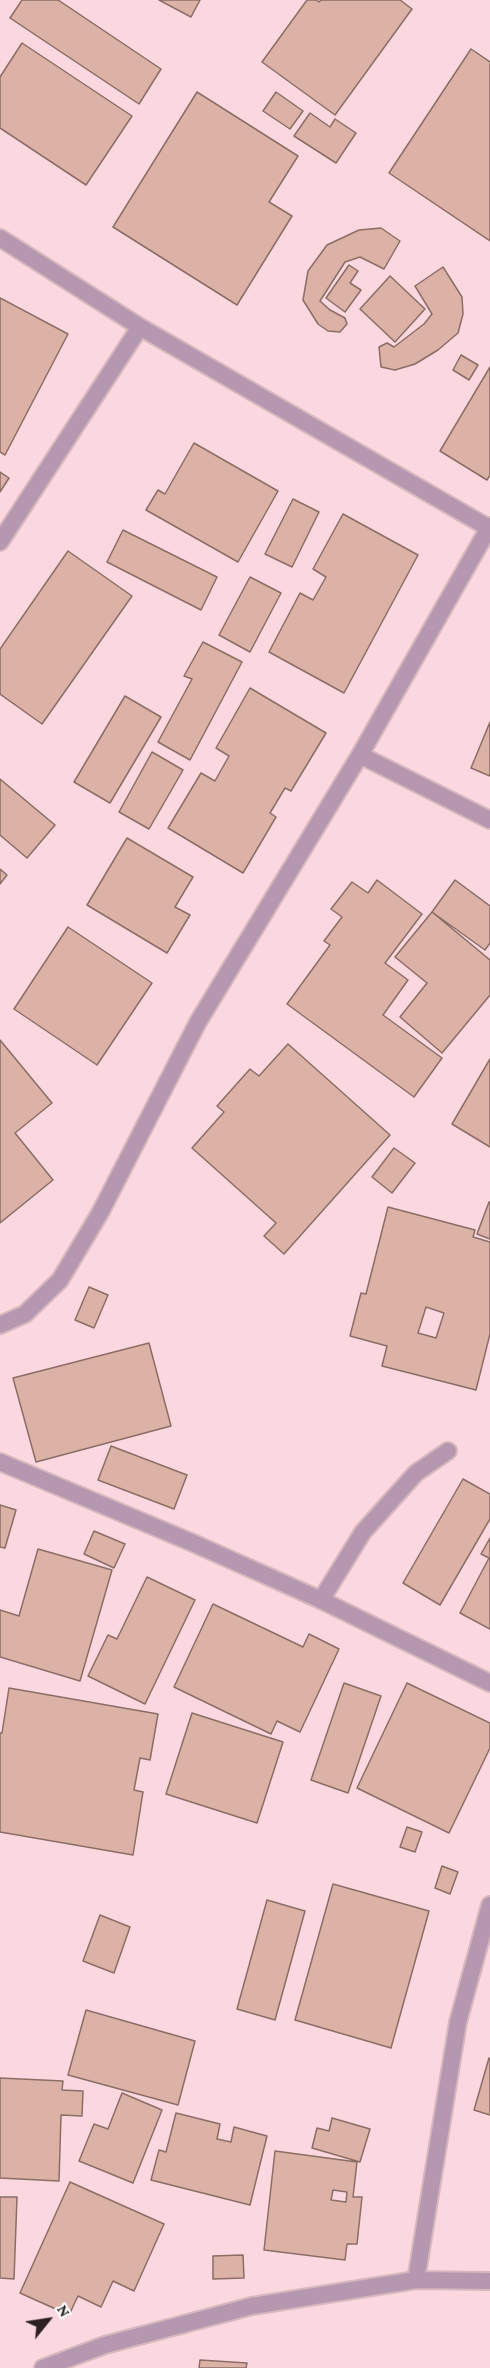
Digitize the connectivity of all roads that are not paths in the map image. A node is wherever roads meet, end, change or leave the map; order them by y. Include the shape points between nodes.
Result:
1 (0, 238) edge
2 (140, 327) junction
3 (489, 527) edge
4 (0, 542) edge
5 (360, 755) junction
6 (490, 820) edge
7 (0, 1325) edge
8 (448, 1451) dead end
9 (0, 1462) edge
10 (321, 1600) junction
11 (490, 1683) edge
12 (490, 1905) edge
13 (416, 2280) junction
14 (490, 2281) edge
15 (43, 2368) edge

1 - 2 street
2 - 3 street
2 - 4 street
3 - 5 street
5 - 6 street
5 - 7 street via 198,1022 100,1213 60,1280 25,1314
8 - 10 street via 416,1473 363,1532
9 - 10 street
10 - 11 street
12 - 13 street via 458,2022
13 - 14 street
13 - 15 street via 252,2306 105,2345

